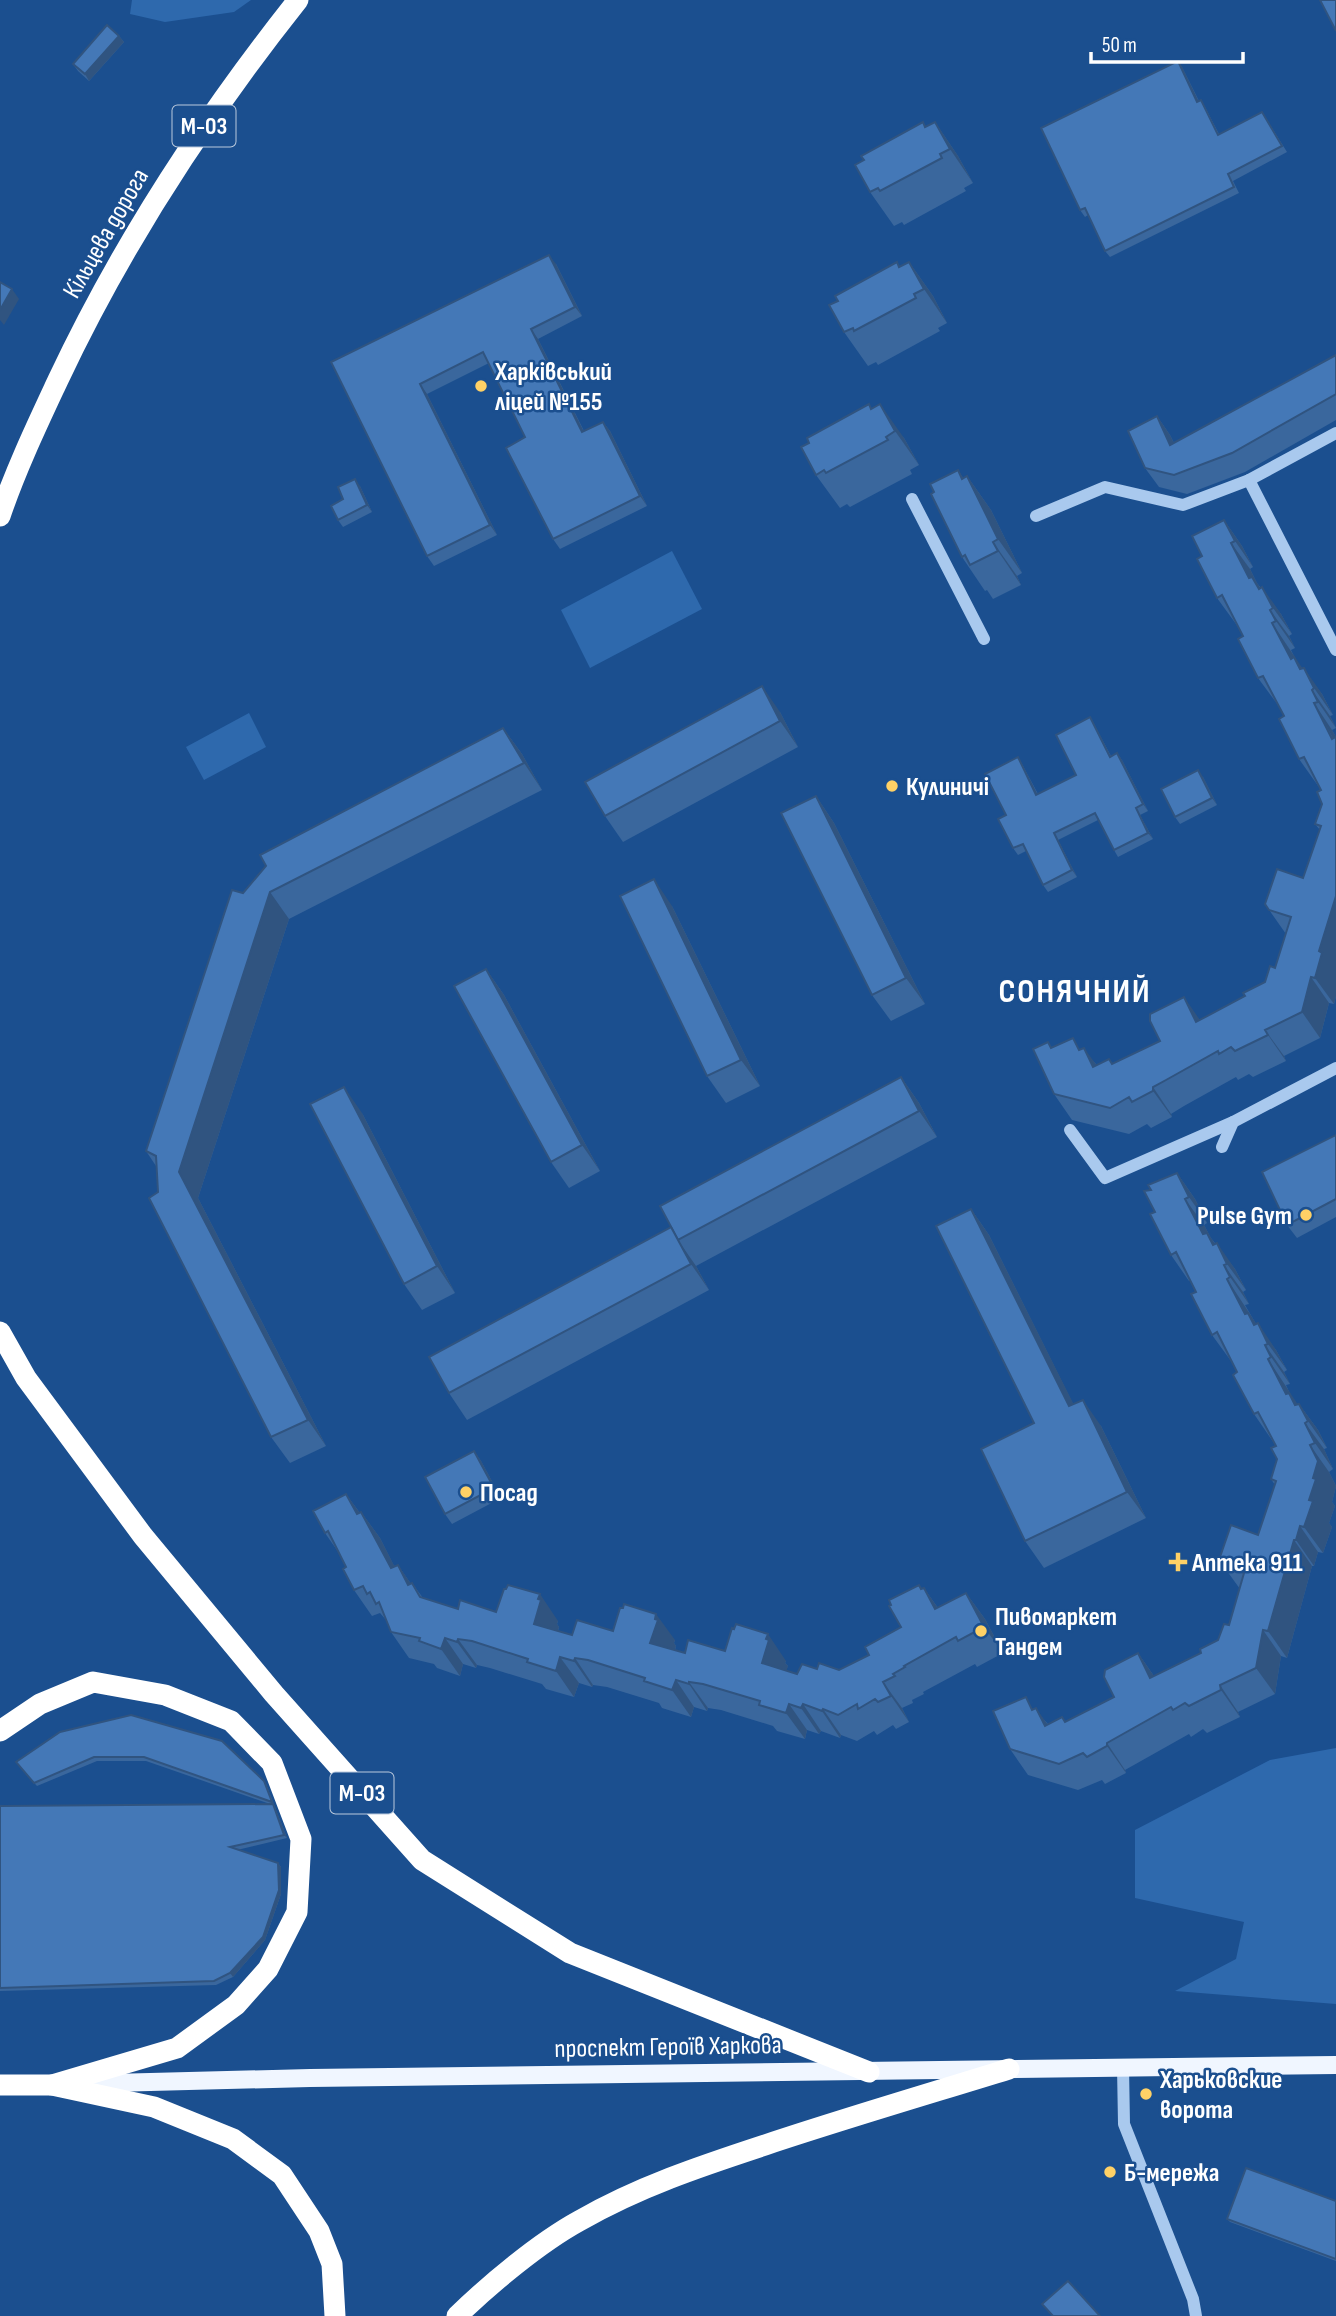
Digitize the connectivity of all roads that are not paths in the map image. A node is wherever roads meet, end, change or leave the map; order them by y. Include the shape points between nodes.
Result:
1 (298, 0) edge
2 (1336, 433) edge
3 (1249, 480) junction
4 (912, 499) dead end
5 (0, 516) edge
6 (1036, 516) dead end
7 (984, 639) dead end
8 (1336, 650) edge
9 (1336, 1068) edge
10 (1233, 1122) junction
11 (1070, 1130) edge
12 (1222, 1147) dead end
13 (0, 1332) edge
14 (0, 1731) edge
15 (1336, 2065) edge
16 (1123, 2067) junction
17 (1009, 2069) junction
18 (869, 2072) junction
19 (0, 2085) edge
20 (52, 2085) junction
21 (335, 2316) edge
22 (457, 2316) edge
23 (1196, 2316) edge

1 - 5 highway, Кільцева дорога / М-03 via 179,162 84,324
2 - 3 street
3 - 6 street via 1183,505 1104,486
3 - 8 street
4 - 7 street
9 - 10 street
10 - 11 street via 1105,1178
10 - 12 street
13 - 18 highway, М-03 via 26,1378 143,1536 274,1694 422,1860 570,1953
14 - 20 highway, М-03 via 40,1704 93,1682 165,1695 231,1721 272,1763 301,1839 298,1912 268,1969 236,2006 177,2048
15 - 16 main road, проспект Героїв Харкова
16 - 17 main road, проспект Героїв Харкова
16 - 23 street via 1124,2124
17 - 18 main road, проспект Героїв Харкова
17 - 22 highway via 786,2138 630,2194 576,2222
18 - 20 main road, проспект Героїв Харкова
19 - 20 highway, проспект Героїв Харкова / М-03
20 - 21 highway, М-03 via 154,2107 233,2139 282,2175 319,2231 332,2264

